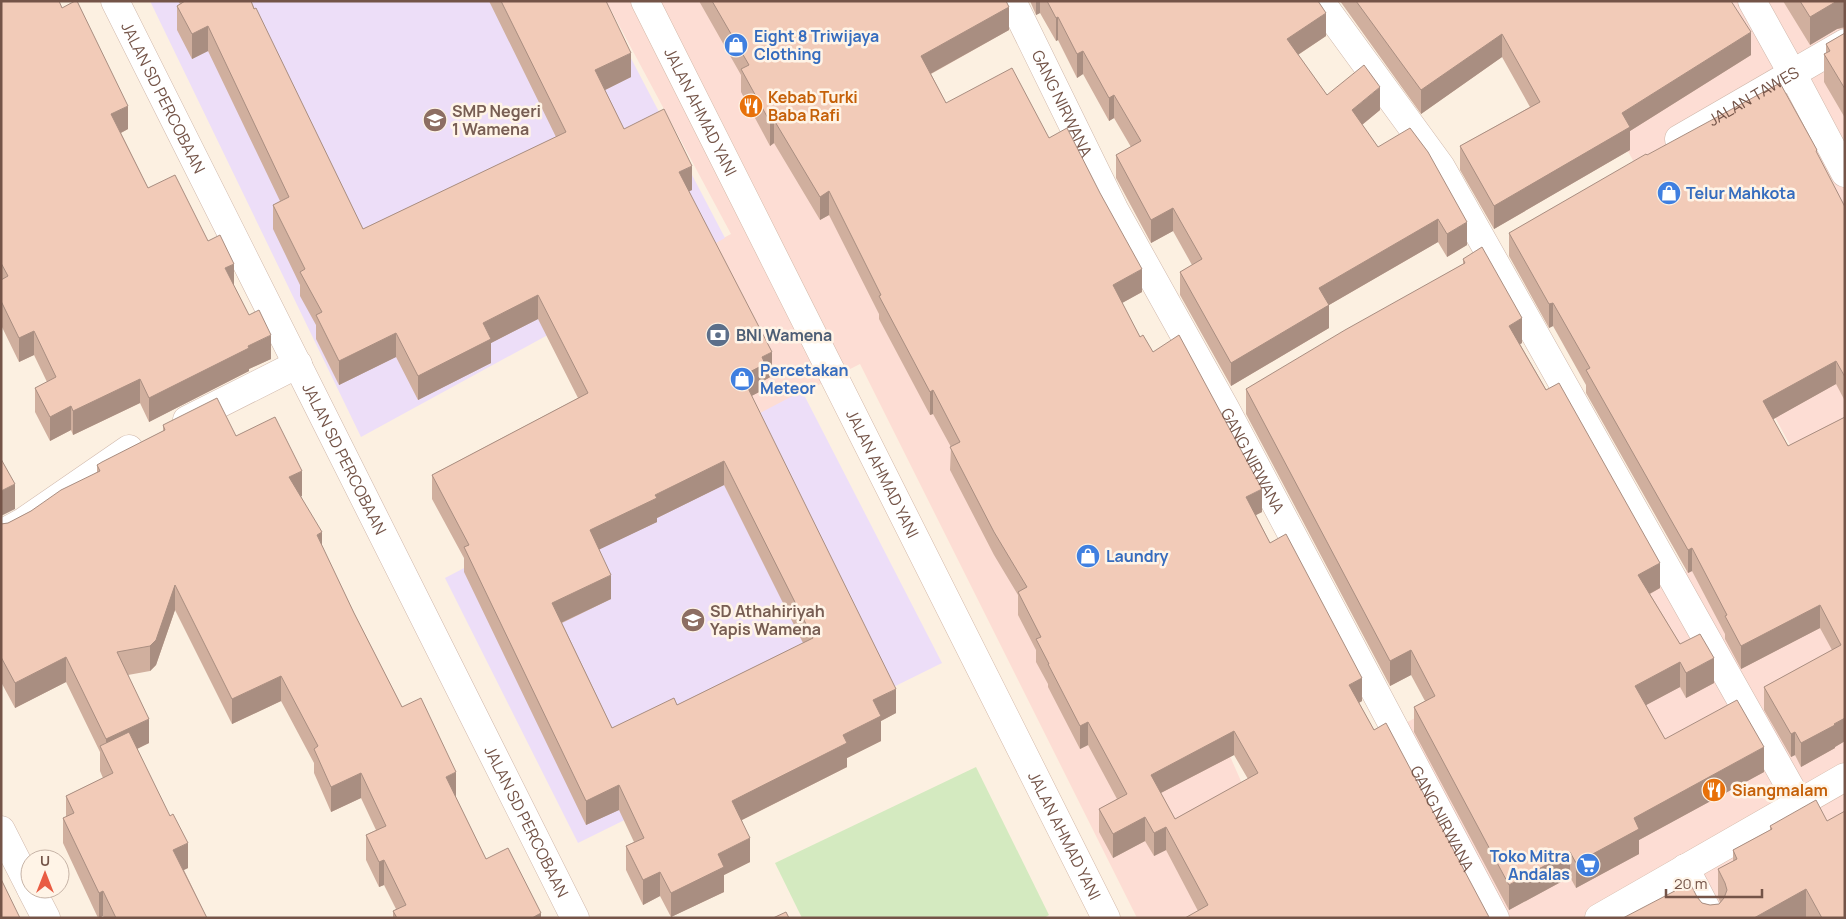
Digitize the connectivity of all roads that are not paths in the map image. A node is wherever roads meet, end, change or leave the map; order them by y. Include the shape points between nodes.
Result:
1 (115, 1) edge
2 (646, 1) edge
3 (1012, 1) edge
4 (1320, 1) edge
5 (1752, 1) edge
6 (1845, 43) edge
7 (1792, 73) junction
8 (1658, 152) edge
9 (1845, 173) edge
10 (1497, 246) junction
11 (1463, 266) edge
12 (298, 364) junction
13 (1, 534) edge
14 (1845, 777) edge
15 (1799, 804) junction
16 (1, 830) edge
17 (20, 867) edge
18 (1685, 868) junction
19 (36, 899) edge
20 (46, 918) edge
21 (575, 918) edge
22 (1106, 918) edge
23 (1495, 918) edge
24 (1599, 918) edge
25 (1711, 918) edge

1 - 12 street, JALAN SD PERCOBAAN
2 - 22 street, JALAN AHMAD YANI
3 - 23 street, GANG NIRWANA via 1114,209 1233,403
4 - 10 street
5 - 7 street
6 - 7 street, JALAN TAWES
7 - 8 street, JALAN TAWES
7 - 9 street
10 - 11 street
10 - 15 street
12 - 13 street via 128,450
12 - 21 street, JALAN SD PERCOBAAN
14 - 15 street
15 - 18 street
16 - 17 street
18 - 24 street
18 - 25 street
19 - 20 street

